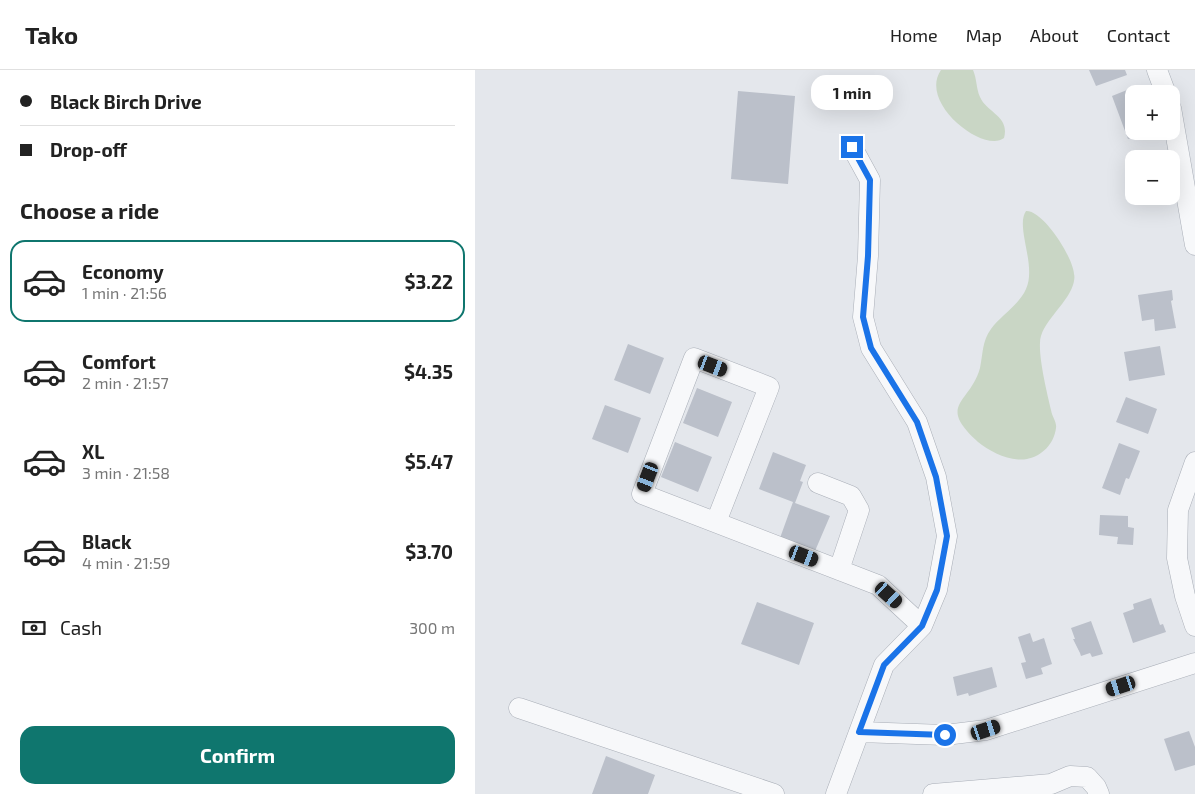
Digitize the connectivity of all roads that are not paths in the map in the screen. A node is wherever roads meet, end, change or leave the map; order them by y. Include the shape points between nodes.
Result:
1 (1157, 70) edge
2 (1163, 85) edge
3 (1177, 140) edge
4 (852, 147) dead end
5 (1195, 245) edge
6 (1195, 462) edge
7 (818, 483) dead end
8 (716, 522) junction
9 (839, 570) junction
10 (922, 626) junction
11 (1195, 626) edge
12 (1195, 663) edge
13 (519, 708) dead end
14 (859, 732) junction
15 (774, 794) edge
16 (836, 794) edge
17 (933, 794) edge
18 (1099, 794) edge

1 - 2 street
3 - 5 street
4 - 10 street via 870,180 863,317 871,348 917,422 936,477 947,536 937,590
6 - 11 street via 1178,510 1177,558
7 - 9 street via 851,496 859,510
8 - 8 street via 642,494 694,358 769,387
8 - 9 street
9 - 10 street via 878,585
10 - 14 street via 884,665
12 - 14 street via 986,730 945,735
13 - 15 street
14 - 16 street
17 - 18 street via 1051,784 1070,776 1087,777

